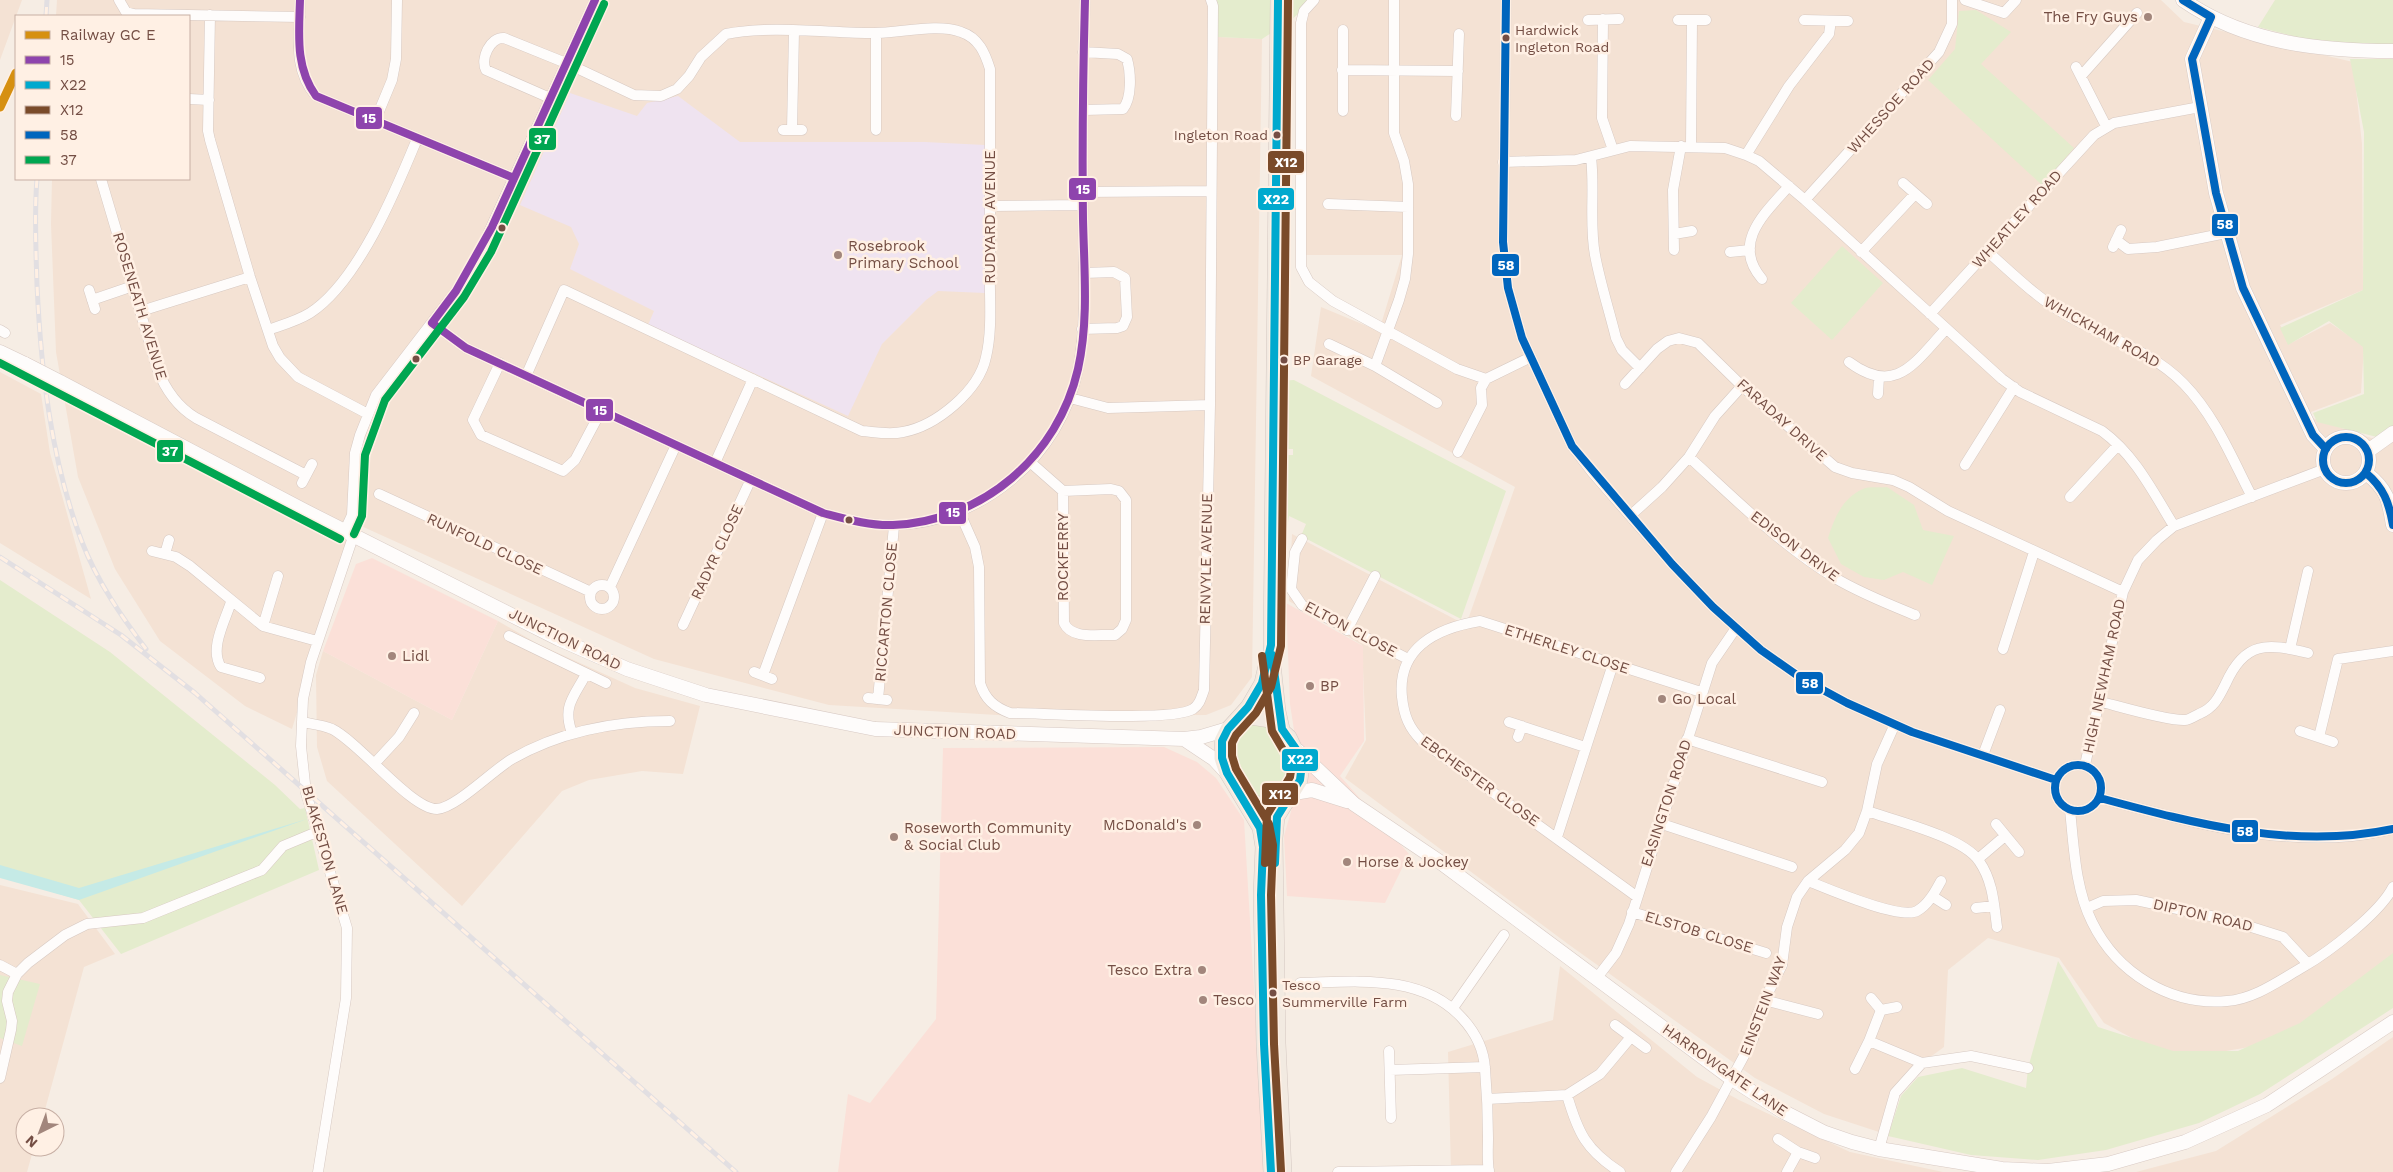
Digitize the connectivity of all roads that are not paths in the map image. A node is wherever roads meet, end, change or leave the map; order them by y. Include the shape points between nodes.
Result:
1 (119, 0) edge
2 (300, 0) edge
3 (397, 0) edge
4 (595, 0) edge
5 (1084, 0) edge
6 (1211, 0) edge
7 (1278, 0) edge
8 (1314, 0) edge
9 (1394, 0) edge
10 (1506, 0) edge
11 (1952, 0) edge
12 (1965, 0) edge
13 (2016, 0) edge
14 (2183, 0) edge
15 (2137, 13) dead end
16 (210, 15) junction
17 (300, 17) junction
18 (2211, 17) junction
19 (1603, 19) junction
20 (1619, 19) dead end
21 (1588, 20) dead end
22 (1678, 20) dead end
23 (1692, 20) junction
24 (1706, 20) dead end
25 (1804, 20) dead end
26 (1831, 21) junction
27 (1848, 21) dead end
28 (1342, 30) dead end
29 (794, 31) junction
30 (876, 33) junction
31 (1459, 34) dead end
32 (2393, 51) edge
33 (1084, 52) junction
34 (566, 63) junction
35 (1342, 70) junction
36 (1394, 70) junction
37 (1458, 71) junction
38 (550, 98) junction
39 (190, 99) edge
40 (209, 100) junction
41 (2200, 107) junction
42 (1084, 110) junction
43 (1343, 112) dead end
44 (1456, 116) dead end
45 (375, 121) junction
46 (2106, 126) junction
47 (792, 130) dead end
48 (876, 130) dead end
49 (418, 139) junction
50 (1686, 146) junction
51 (1613, 150) junction
52 (1746, 155) junction
53 (1591, 157) junction
54 (1504, 162) junction
55 (514, 178) junction
56 (101, 180) edge
57 (1903, 183) dead end
58 (1789, 186) junction
59 (1211, 191) junction
60 (1083, 192) junction
61 (1915, 194) junction
62 (1805, 200) junction
63 (1328, 204) dead end
64 (1927, 204) dead end
65 (1083, 205) junction
66 (990, 206) junction
67 (1408, 207) junction
68 (1692, 231) dead end
69 (2226, 233) junction
70 (1674, 234) junction
71 (2117, 239) dead end
72 (1674, 250) dead end
73 (1750, 250) junction
74 (1730, 252) dead end
75 (1862, 252) junction
76 (1987, 252) junction
77 (1084, 273) junction
78 (250, 277) junction
79 (1762, 279) dead end
80 (133, 286) junction
81 (92, 300) dead end
82 (141, 312) junction
83 (1930, 314) junction
84 (432, 323) junction
85 (1082, 328) junction
86 (1946, 329) junction
87 (268, 330) junction
88 (1388, 331) junction
89 (1329, 344) dead end
90 (0, 352) edge
91 (1531, 357) junction
92 (1849, 362) dead end
93 (500, 364) junction
94 (1375, 366) junction
95 (1640, 368) junction
96 (526, 376) junction
97 (1879, 377) junction
98 (753, 379) junction
99 (1486, 379) junction
100 (1625, 384) dead end
101 (1742, 386) junction
102 (2014, 387) junction
103 (1878, 394) dead end
104 (1070, 398) junction
105 (1437, 403) dead end
106 (1210, 405) junction
107 (601, 411) junction
108 (368, 414) junction
109 (2393, 433) edge
110 (676, 445) junction
111 (2118, 445) junction
112 (2326, 449) junction
113 (2368, 451) junction
114 (1458, 452) dead end
115 (1689, 457) junction
116 (1030, 462) junction
117 (715, 463) junction
118 (312, 464) dead end
119 (1965, 465) dead end
120 (2325, 469) junction
121 (2366, 473) junction
122 (750, 479) junction
123 (1063, 490) junction
124 (379, 494) dead end
125 (2252, 497) junction
126 (2070, 498) dead end
127 (960, 511) junction
128 (823, 513) junction
129 (1631, 515) junction
130 (2393, 525) edge
131 (894, 526) junction
132 (2174, 526) junction
133 (350, 532) junction
134 (169, 540) dead end
135 (1302, 540) dead end
136 (152, 551) dead end
137 (2034, 552) junction
138 (165, 554) junction
139 (2308, 570) dead end
140 (278, 576) dead end
141 (1375, 576) dead end
142 (610, 587) junction
143 (591, 592) junction
144 (2123, 592) junction
145 (231, 602) junction
146 (1915, 615) dead end
147 (683, 625) dead end
148 (263, 626) junction
149 (1736, 628) junction
150 (1347, 630) junction
151 (1432, 635) joint
152 (508, 636) dead end
153 (317, 641) junction
154 (1271, 645) junction
155 (2003, 649) dead end
156 (2290, 649) junction
157 (2393, 651) edge
158 (2308, 653) dead end
159 (1408, 660) junction
160 (1613, 664) junction
161 (586, 674) junction
162 (763, 675) dead end
163 (260, 678) dead end
164 (606, 683) dead end
165 (1701, 692) junction
166 (878, 699) dead end
167 (2098, 701) junction
168 (2000, 710) dead end
169 (414, 713) dead end
170 (670, 721) dead end
171 (302, 722) junction
172 (1509, 722) dead end
173 (1233, 724) junction
174 (1895, 724) junction
175 (1522, 726) junction
176 (1282, 729) junction
177 (2300, 731) dead end
178 (572, 733) junction
179 (1518, 737) dead end
180 (2319, 737) junction
181 (1184, 739) junction
182 (1687, 739) junction
183 (2333, 742) dead end
184 (1585, 747) junction
185 (1296, 749) junction
186 (1983, 755) junction
187 (375, 763) junction
188 (2085, 765) junction
189 (1227, 773) junction
190 (2056, 780) junction
191 (1822, 782) dead end
192 (1290, 798) junction
193 (2100, 798) junction
194 (1244, 799) junction
195 (1354, 804) junction
196 (2070, 810) junction
197 (1867, 811) junction
198 (1659, 823) junction
199 (1996, 824) dead end
200 (2393, 829) edge
201 (318, 831) junction
202 (2005, 836) junction
203 (1558, 837) junction
204 (2019, 852) dead end
205 (1978, 859) junction
206 (1792, 867) dead end
207 (1808, 881) junction
208 (1941, 881) dead end
209 (2393, 887) edge
210 (1636, 896) junction
211 (1932, 896) junction
212 (1946, 905) dead end
213 (1994, 906) junction
214 (1976, 908) dead end
215 (2087, 908) junction
216 (1632, 912) junction
217 (1997, 927) dead end
218 (1504, 935) dead end
219 (1766, 953) dead end
220 (2308, 964) junction
221 (0, 965) edge
222 (17, 974) junction
223 (1596, 979) junction
224 (1300, 983) dead end
225 (1871, 998) dead end
226 (1764, 1000) junction
227 (1897, 1007) dead end
228 (1453, 1008) junction
229 (1881, 1010) junction
230 (1818, 1014) dead end
231 (2393, 1022) edge
232 (1615, 1025) dead end
233 (1631, 1037) junction
234 (1869, 1041) junction
235 (1646, 1048) dead end
236 (1389, 1051) dead end
237 (1922, 1063) junction
238 (1485, 1067) junction
239 (2028, 1068) dead end
240 (1854, 1069) dead end
241 (1390, 1070) junction
242 (0, 1078) edge
243 (1732, 1079) junction
244 (1567, 1095) junction
245 (1487, 1099) junction
246 (1391, 1118) dead end
247 (1778, 1139) dead end
248 (1879, 1149) junction
249 (1798, 1152) junction
250 (1814, 1158) dead end
251 (1489, 1171) edge
252 (2048, 1171) edge
253 (318, 1172) edge
254 (1271, 1172) edge
255 (1284, 1172) edge
256 (1338, 1172) edge
257 (1620, 1172) edge
258 (1676, 1172) edge
259 (1787, 1172) edge

1 - 16 street via 126,12 134,14
2 - 17 street
3 - 45 street via 396,59 392,80
4 - 34 street, BLAKESTON LANE
5 - 33 street
6 - 59 street, RENVYLE AVENUE
7 - 154 main road
8 - 88 street via 1304,11 1301,23 1301,267 1309,282 1333,301
9 - 36 street
10 - 54 street
11 - 62 street, WHESSOE ROAD via 1952,24 1939,52
12 - 13 street via 2004,12
14 - 18 street
15 - 46 street via 2127,29 2078,71
16 - 17 street
16 - 40 street
17 - 45 street via 299,64 310,89 327,102
18 - 32 street via 2252,34 2308,47
18 - 41 street via 2192,59
19 - 20 street
19 - 21 street
19 - 51 street via 1602,118
22 - 23 street
23 - 24 street
23 - 50 street
25 - 26 street
26 - 27 street
26 - 52 street via 1829,34 1789,86
28 - 35 street
29 - 30 street, RUDYARD AVENUE
29 - 34 street, RUDYARD AVENUE via 726,34 701,57 677,89 661,96 634,95
29 - 47 street
30 - 48 street
30 - 66 street, RUDYARD AVENUE via 950,28 974,39 984,51 990,70
31 - 37 street
33 - 42 street
33 - 42 street via 1118,54 1127,60 1129,98 1123,109
34 - 38 street, BLAKESTON LANE
34 - 38 street, RUDYARD AVENUE via 504,38 497,38 491,43 484,60 486,70
35 - 36 street
35 - 43 street
36 - 37 street
36 - 67 street via 1394,133 1404,161
37 - 44 street
38 - 55 street, BLAKESTON LANE
39 - 40 street
40 - 78 street via 210,140
41 - 46 street, WHEATLEY ROAD
41 - 69 street
42 - 60 street
45 - 49 street
46 - 76 street, WHEATLEY ROAD via 2094,135
49 - 55 street
49 - 87 street via 385,212 338,285 310,313
50 - 51 street via 1630,146
50 - 52 street via 1725,148
50 - 70 street via 1673,190
51 - 53 street
52 - 58 street via 1759,161
53 - 54 street
53 - 95 street via 1595,254 1616,338 1622,350
54 - 91 street via 1503,242 1508,288 1522,338
55 - 84 street, BLAKESTON LANE via 482,247
56 - 80 street, ROSENEATH AVENUE
57 - 61 street
58 - 62 street
58 - 73 street via 1754,226
59 - 60 street
59 - 106 street, RENVYLE AVENUE
60 - 65 street
61 - 64 street
61 - 75 street
62 - 75 street
63 - 67 street
65 - 66 street
65 - 77 street
66 - 98 street, RUDYARD AVENUE via 986,357 968,390 945,412 927,425 903,432 862,431
67 - 88 street via 1405,279
68 - 70 street
69 - 71 street via 2157,247 2128,249
69 - 112 street via 2243,288 2258,322 2313,435
70 - 72 street
73 - 74 street
73 - 79 street via 1755,271
75 - 83 street
76 - 83 street, WHEATLEY ROAD
76 - 125 street, WHICKHAM ROAD via 2038,296 2069,317 2143,352 2184,383 2216,427
77 - 85 street
77 - 85 street via 1114,272 1125,278 1127,318 1117,328
78 - 82 street
78 - 87 street
80 - 81 street
80 - 82 street, ROSENEATH AVENUE
82 - 118 street, ROSENEATH AVENUE via 161,378 180,406 304,479
83 - 86 street
84 - 93 street via 466,348
84 - 108 street, BLAKESTON LANE via 391,374
85 - 104 street via 1078,369
86 - 97 street via 1913,365 1898,374
86 - 102 street
87 - 108 street via 280,358 294,374
88 - 94 street
88 - 99 street via 1457,369
89 - 94 street
90 - 133 street, JUNCTION ROAD, bridge
91 - 99 street
91 - 129 street via 1572,446
92 - 97 street via 1864,373
93 - 96 street
93 - 107 street via 473,420 481,435 563,471 575,460
94 - 105 street
95 - 100 street, FARADAY DRIVE
95 - 101 street, FARADAY DRIVE via 1668,341 1679,338 1698,343
96 - 98 street, RUDYARD AVENUE via 564,290
96 - 107 street
97 - 103 street
98 - 117 street
99 - 114 street via 1481,388 1482,405
101 - 115 street via 1715,416
101 - 137 street, FARADAY DRIVE via 1835,467 1892,480
102 - 111 street via 2102,431
102 - 119 street
104 - 106 street via 1108,408
104 - 116 street via 1046,444
106 - 127 street, RENVYLE AVENUE via 1204,690 1199,704 1191,710 1156,716 1010,713 995,707 983,693 980,683 979,567 975,547
107 - 110 street
108 - 133 street, BLAKESTON LANE via 355,453
109 - 113 street
110 - 117 street
110 - 142 street, RUNFOLD CLOSE
111 - 126 street
111 - 132 street via 2135,463
112 - 113 street via 2334,440 2349,437
112 - 120 street
113 - 121 street
115 - 129 street via 1662,488
115 - 146 street, EDISON DRIVE via 1767,529 1803,556 1845,583
116 - 123 street
116 - 127 street via 1003,488
117 - 122 street
120 - 121 street via 2330,477 2347,483
120 - 125 street, HIGH NEWHAM ROAD
121 - 130 street via 2383,487
122 - 128 street
122 - 147 street, RADYR CLOSE
123 - 123 street, ROCKFERRY via 1111,489 1120,492 1126,500 1126,620 1115,635 1076,634 1067,630 1064,622
124 - 143 street, RUNFOLD CLOSE
125 - 132 street, HIGH NEWHAM ROAD
127 - 131 street
128 - 131 street
128 - 162 street
129 - 149 street via 1672,564
131 - 166 street, RICCARTON CLOSE
132 - 144 street, HIGH NEWHAM ROAD via 2138,560
133 - 153 street, BLAKESTON LANE
133 - 181 street, JUNCTION ROAD via 559,639 627,669 706,695 875,729
134 - 138 street
135 - 150 street, ELTON CLOSE via 1295,552 1291,590 1302,605
136 - 138 street
137 - 144 street, FARADAY DRIVE
137 - 155 street
138 - 145 street via 190,566
139 - 156 street
140 - 148 street
141 - 150 street
142 - 143 street via 599,585
142 - 143 street, RUNFOLD CLOSE via 614,598 603,609 592,603
144 - 167 street, HIGH NEWHAM ROAD
145 - 148 street
145 - 163 street via 215,658 221,667
148 - 153 street
149 - 165 street, EASINGTON ROAD via 1712,663
149 - 174 street via 1801,678 1847,704
150 - 159 street, ELTON CLOSE
151 - 159 street, EBCHESTER CLOSE
151 - 160 street, ETHERLEY CLOSE via 1480,621
152 - 161 street
153 - 171 street, BLAKESTON LANE via 303,699
154 - 173 main road via 1262,683
154 - 176 main road
156 - 158 street
156 - 167 street via 2261,647 2242,658 2234,664 2218,701 2206,712 2186,720
157 - 180 street via 2338,659
159 - 203 street, EBCHESTER CLOSE via 1400,680 1410,730 1490,791
160 - 165 street, ETHERLEY CLOSE
160 - 184 street
161 - 164 street
161 - 178 street via 566,715
165 - 182 street, EASINGTON ROAD
167 - 188 street, HIGH NEWHAM ROAD
168 - 186 street
169 - 187 street via 399,737
170 - 178 street via 608,724
171 - 187 street via 333,730
171 - 201 street, BLAKESTON LANE via 306,793
172 - 175 street
173 - 176 main road via 1251,716 1270,720
173 - 181 street, JUNCTION ROAD via 1201,737
173 - 189 main road via 1222,741 1222,758
174 - 186 street
174 - 197 street, EINSTEIN WAY via 1877,764
175 - 179 street
175 - 184 street
176 - 185 main road
177 - 180 street
178 - 187 street via 514,758 451,805 437,809 416,801
180 - 183 street
181 - 189 street via 1214,758
182 - 191 street
182 - 198 street, EASINGTON ROAD
184 - 203 street
185 - 192 main road via 1302,764 1300,780
185 - 195 street, HARROWGATE LANE
186 - 190 street
188 - 190 street via 2067,768
188 - 193 street via 2099,778 2102,785
189 - 194 main road
190 - 196 street via 2056,797
192 - 194 main road via 1273,807
192 - 195 street, HARROWGATE LANE via 1312,790
192 - 255 main road via 1278,817 1275,838 1278,1043
193 - 196 street via 2088,810
193 - 200 street via 2181,820 2247,833 2342,836
194 - 254 main road via 1260,828 1263,847 1264,1044
195 - 223 street, HARROWGATE LANE via 1440,862
196 - 215 street via 2076,868
197 - 205 street via 1954,841
197 - 207 street, EINSTEIN WAY via 1859,833 1845,850
198 - 206 street
198 - 210 street, EASINGTON ROAD
199 - 202 street
201 - 222 street via 283,846 262,870 169,910 143,918 87,924 65,935
201 - 253 street, BLAKESTON LANE via 347,928 346,998
202 - 204 street
202 - 205 street
203 - 210 street, EBCHESTER CLOSE
205 - 213 street via 1992,890
207 - 211 street via 1898,913 1916,912
207 - 226 street, EINSTEIN WAY via 1797,897 1782,964
208 - 211 street
209 - 220 street via 2378,908
210 - 216 street, EASINGTON ROAD
211 - 212 street
213 - 214 street
213 - 217 street
215 - 220 street, DIPTON ROAD via 2103,901 2136,900 2229,920 2283,937
215 - 220 street via 2105,945 2128,970 2159,990 2192,1001 2228,1001 2261,992
216 - 219 street, ELSTOB CLOSE
216 - 223 street, EASINGTON ROAD via 1616,952
218 - 228 street
221 - 222 street
222 - 242 street via 11,983 7,1001 12,1030
223 - 243 street, HARROWGATE LANE
224 - 228 street via 1396,985 1427,993
225 - 229 street
226 - 230 street
226 - 243 street, EINSTEIN WAY via 1753,1039
227 - 229 street
228 - 238 street via 1477,1038
229 - 234 street
231 - 252 street, HARROWGATE LANE via 2267,1105 2185,1142 2108,1164
232 - 233 street
233 - 235 street
233 - 244 street via 1600,1074
234 - 237 street
234 - 240 street
236 - 241 street
237 - 239 street via 1971,1056
237 - 248 street via 1895,1093
238 - 241 street
238 - 245 street
241 - 246 street
243 - 248 street, HARROWGATE LANE via 1823,1132
243 - 258 street, EINSTEIN WAY
244 - 245 street
244 - 257 street via 1584,1142 1604,1162
245 - 251 street
247 - 249 street
248 - 252 street, HARROWGATE LANE via 2002,1169
249 - 250 street
249 - 259 street
251 - 256 street

